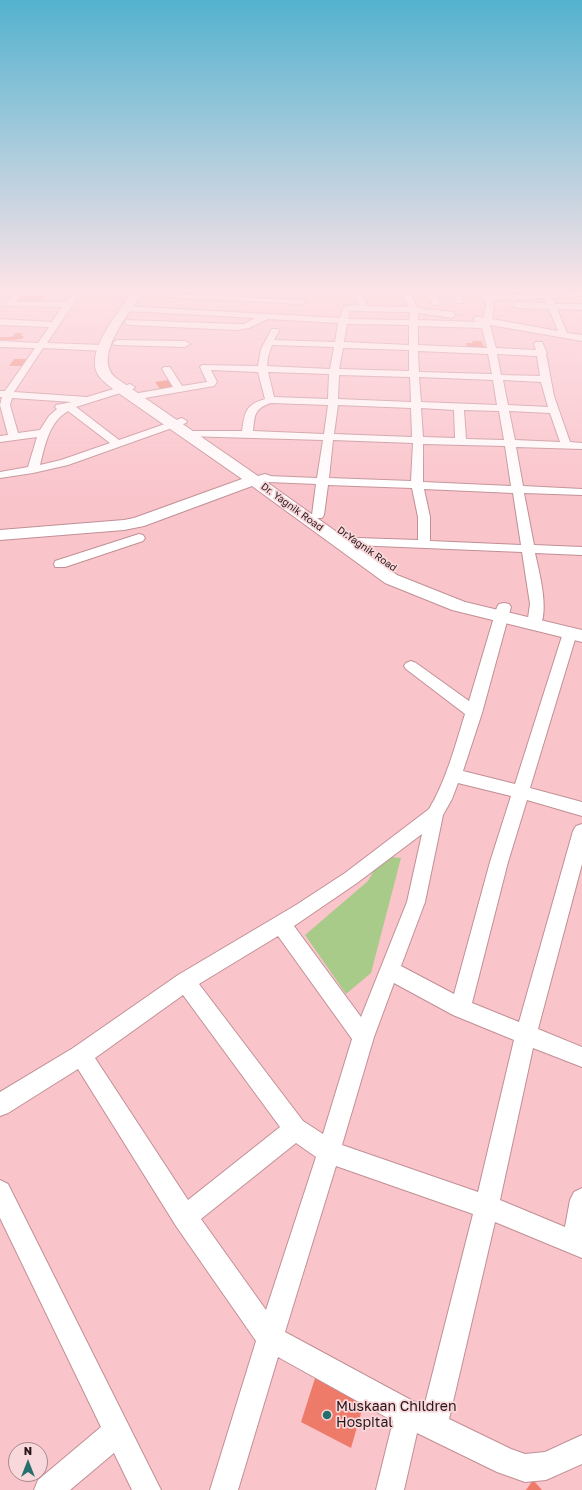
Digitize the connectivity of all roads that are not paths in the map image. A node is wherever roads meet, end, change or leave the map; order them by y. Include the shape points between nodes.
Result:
1 (28, 362) edge
2 (100, 362) edge
3 (201, 362) edge
4 (263, 362) edge
5 (336, 362) edge
6 (415, 362) edge
7 (494, 362) edge
8 (543, 362) edge
9 (205, 368) junction
10 (167, 369) dead end
11 (262, 370) junction
12 (334, 373) junction
13 (416, 376) junction
14 (497, 377) junction
15 (545, 379) junction
16 (179, 390) junction
17 (131, 392) junction
18 (4, 394) edge
19 (88, 400) junction
20 (270, 400) junction
21 (333, 402) junction
22 (416, 405) junction
23 (5, 406) junction
24 (459, 406) junction
25 (67, 407) junction
26 (503, 408) junction
27 (554, 410) junction
28 (186, 428) junction
29 (43, 433) junction
30 (246, 434) junction
31 (14, 437) junction
32 (327, 437) junction
33 (0, 439) edge
34 (418, 441) junction
35 (461, 442) junction
36 (118, 444) junction
37 (510, 444) junction
38 (566, 445) junction
39 (582, 446) edge
40 (33, 470) junction
41 (0, 475) edge
42 (261, 480) junction
43 (323, 481) junction
44 (417, 485) junction
45 (517, 490) junction
46 (582, 492) edge
47 (318, 515) junction
48 (0, 535) edge
49 (138, 538) dead end
50 (357, 542) junction
51 (424, 544) junction
52 (527, 549) junction
53 (582, 551) edge
54 (60, 564) dead end
55 (503, 612) junction
56 (535, 620) junction
57 (578, 632) edge
58 (410, 666) dead end
59 (474, 713) junction
60 (453, 775) junction
61 (522, 792) junction
62 (582, 809) edge
63 (435, 814) junction
64 (582, 831) edge
65 (281, 924) junction
66 (390, 971) junction
67 (185, 982) junction
68 (460, 1008) junction
69 (526, 1033) junction
70 (363, 1037) junction
71 (81, 1055) junction
72 (582, 1057) edge
73 (0, 1105) edge
74 (296, 1129) junction
75 (330, 1152) junction
76 (0, 1192) edge
77 (582, 1200) edge
78 (487, 1207) junction
79 (186, 1216) junction
80 (578, 1245) edge
81 (270, 1338) junction
82 (408, 1414) junction
83 (433, 1426) junction
84 (118, 1431) junction
85 (582, 1449) edge
86 (48, 1490) edge
87 (147, 1490) edge
88 (224, 1490) edge
89 (390, 1490) edge

1 - 18 street
2 - 17 street, Dr. Yagnik Road via 103,373
3 - 9 street
4 - 11 street
5 - 12 street
6 - 13 street
7 - 14 street
8 - 15 street
9 - 11 street
9 - 16 street via 211,384
10 - 16 street
11 - 12 street
11 - 20 street
12 - 13 street
12 - 21 street
13 - 14 street
13 - 22 street
14 - 15 street
14 - 26 street
15 - 27 street
16 - 17 street
17 - 19 street
17 - 28 street, Dr. Yagnik Road
18 - 19 street
18 - 23 street
19 - 25 street
20 - 21 street
20 - 30 street via 256,405 250,414
21 - 22 street
21 - 32 street
22 - 24 street
22 - 34 street
23 - 25 street
23 - 31 street
24 - 26 street
24 - 35 street
25 - 29 street via 55,417
25 - 36 street via 75,410
26 - 27 street
26 - 37 street
27 - 38 street
28 - 30 street
28 - 36 street
28 - 42 street, Dr. Yagnik Road
29 - 31 street
29 - 40 street
30 - 32 street
31 - 33 street
32 - 34 street
32 - 43 street
34 - 35 street
34 - 44 street
35 - 37 street
36 - 40 street via 64,463
37 - 38 street
37 - 45 street
38 - 39 street
40 - 41 street
42 - 43 street
42 - 47 street, Dr.Yagnik Road
42 - 48 street via 124,525
42 - 55 street, Dr. Yagnik Road via 390,579 459,606
43 - 44 street
43 - 47 street
44 - 45 street
44 - 51 street via 424,517
45 - 46 street
45 - 52 street
47 - 50 street, Dr.Yagnik Road
49 - 54 street
50 - 51 street
50 - 55 street, Dr.Yagnik Road via 396,570 420,582
51 - 52 street
52 - 53 street
52 - 56 street via 536,594
55 - 56 street, Dr. Yagnik Road
55 - 59 street
56 - 57 street, Dr. Yagnik Road
57 - 61 street
58 - 59 street
59 - 60 street
60 - 61 street
60 - 63 street
61 - 62 street
61 - 68 street via 499,862
63 - 65 street via 351,878
63 - 66 street via 416,902
64 - 69 street
65 - 67 street
65 - 70 street
66 - 68 street
66 - 70 street
67 - 71 street
67 - 74 street
68 - 69 street
69 - 72 street
69 - 78 street
70 - 75 street
71 - 73 street
71 - 79 street
74 - 75 street
74 - 79 street
75 - 78 street
75 - 81 street
76 - 84 street
77 - 80 street
78 - 80 street
78 - 83 street
79 - 81 street
81 - 82 street
81 - 88 street
82 - 83 street
82 - 89 street
83 - 85 street via 507,1462 525,1468 546,1466
84 - 86 street
84 - 87 street

